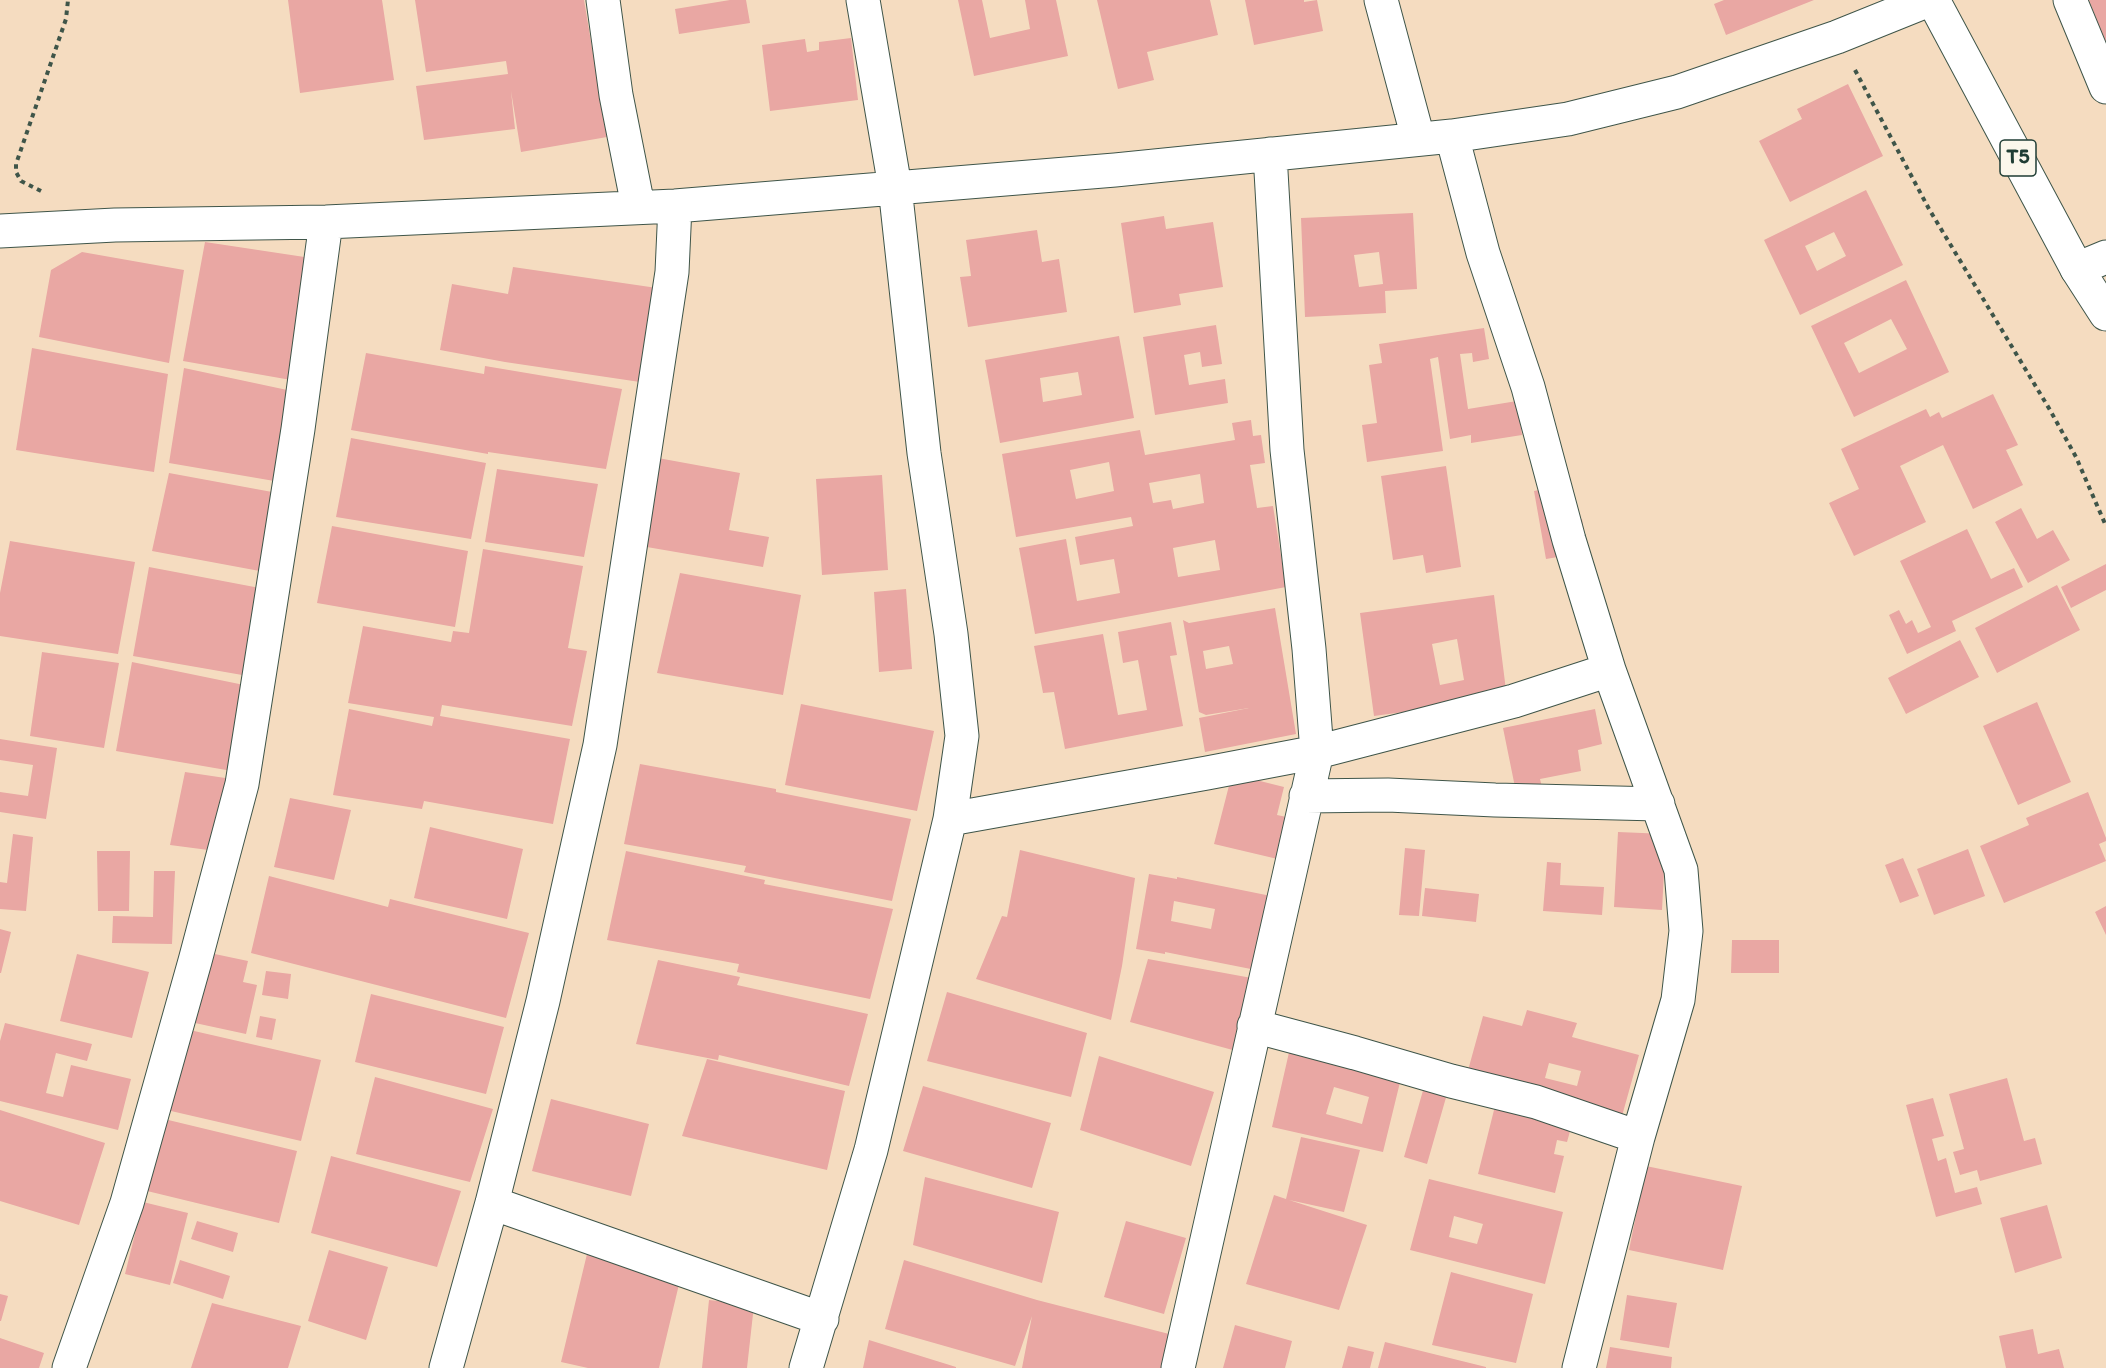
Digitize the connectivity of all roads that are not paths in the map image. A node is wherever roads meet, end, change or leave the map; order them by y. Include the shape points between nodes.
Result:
1 (603, 0) edge
2 (863, 0) edge
3 (1381, 0) edge
4 (1931, 0) edge
5 (2070, 0) edge
6 (2106, 86) edge
7 (1452, 136) junction
8 (1418, 138) junction
9 (1270, 154) junction
10 (895, 187) junction
11 (638, 206) junction
12 (675, 206) junction
13 (326, 222) junction
14 (0, 231) edge
15 (2092, 263) edge
16 (2106, 314) edge
17 (1609, 670) junction
18 (1317, 752) junction
19 (1306, 796) junction
20 (1658, 804) junction
21 (950, 819) junction
22 (1254, 1026) junction
23 (1638, 1137) junction
24 (492, 1203) junction
25 (822, 1319) junction
26 (69, 1368) edge
27 (446, 1368) edge
28 (806, 1368) edge
29 (1178, 1368) edge
30 (1579, 1368) edge

1 - 11 main road via 616,95
2 - 10 main road
3 - 8 main road
4 - 7 main road via 1677,92 1568,119
4 - 15 main road, T5
5 - 6 main road
7 - 8 main road
7 - 17 main road via 1483,253 1528,387
8 - 9 main road
9 - 10 main road
9 - 18 main road via 1287,450
10 - 12 main road
10 - 21 main road via 924,453 962,736
11 - 12 main road
11 - 13 main road
12 - 24 main road via 672,272 600,745 543,1001
13 - 14 main road
13 - 26 main road via 242,784 127,1203
15 - 16 main road, T5
17 - 18 main road via 1514,701
17 - 20 main road
18 - 19 main road
18 - 21 main road
19 - 20 main road
19 - 22 main road
20 - 23 main road via 1681,870 1686,930 1678,1000
21 - 25 main road via 871,1150
22 - 23 main road via 1536,1102
22 - 29 main road
23 - 30 main road
24 - 25 main road
24 - 27 main road
25 - 28 main road

